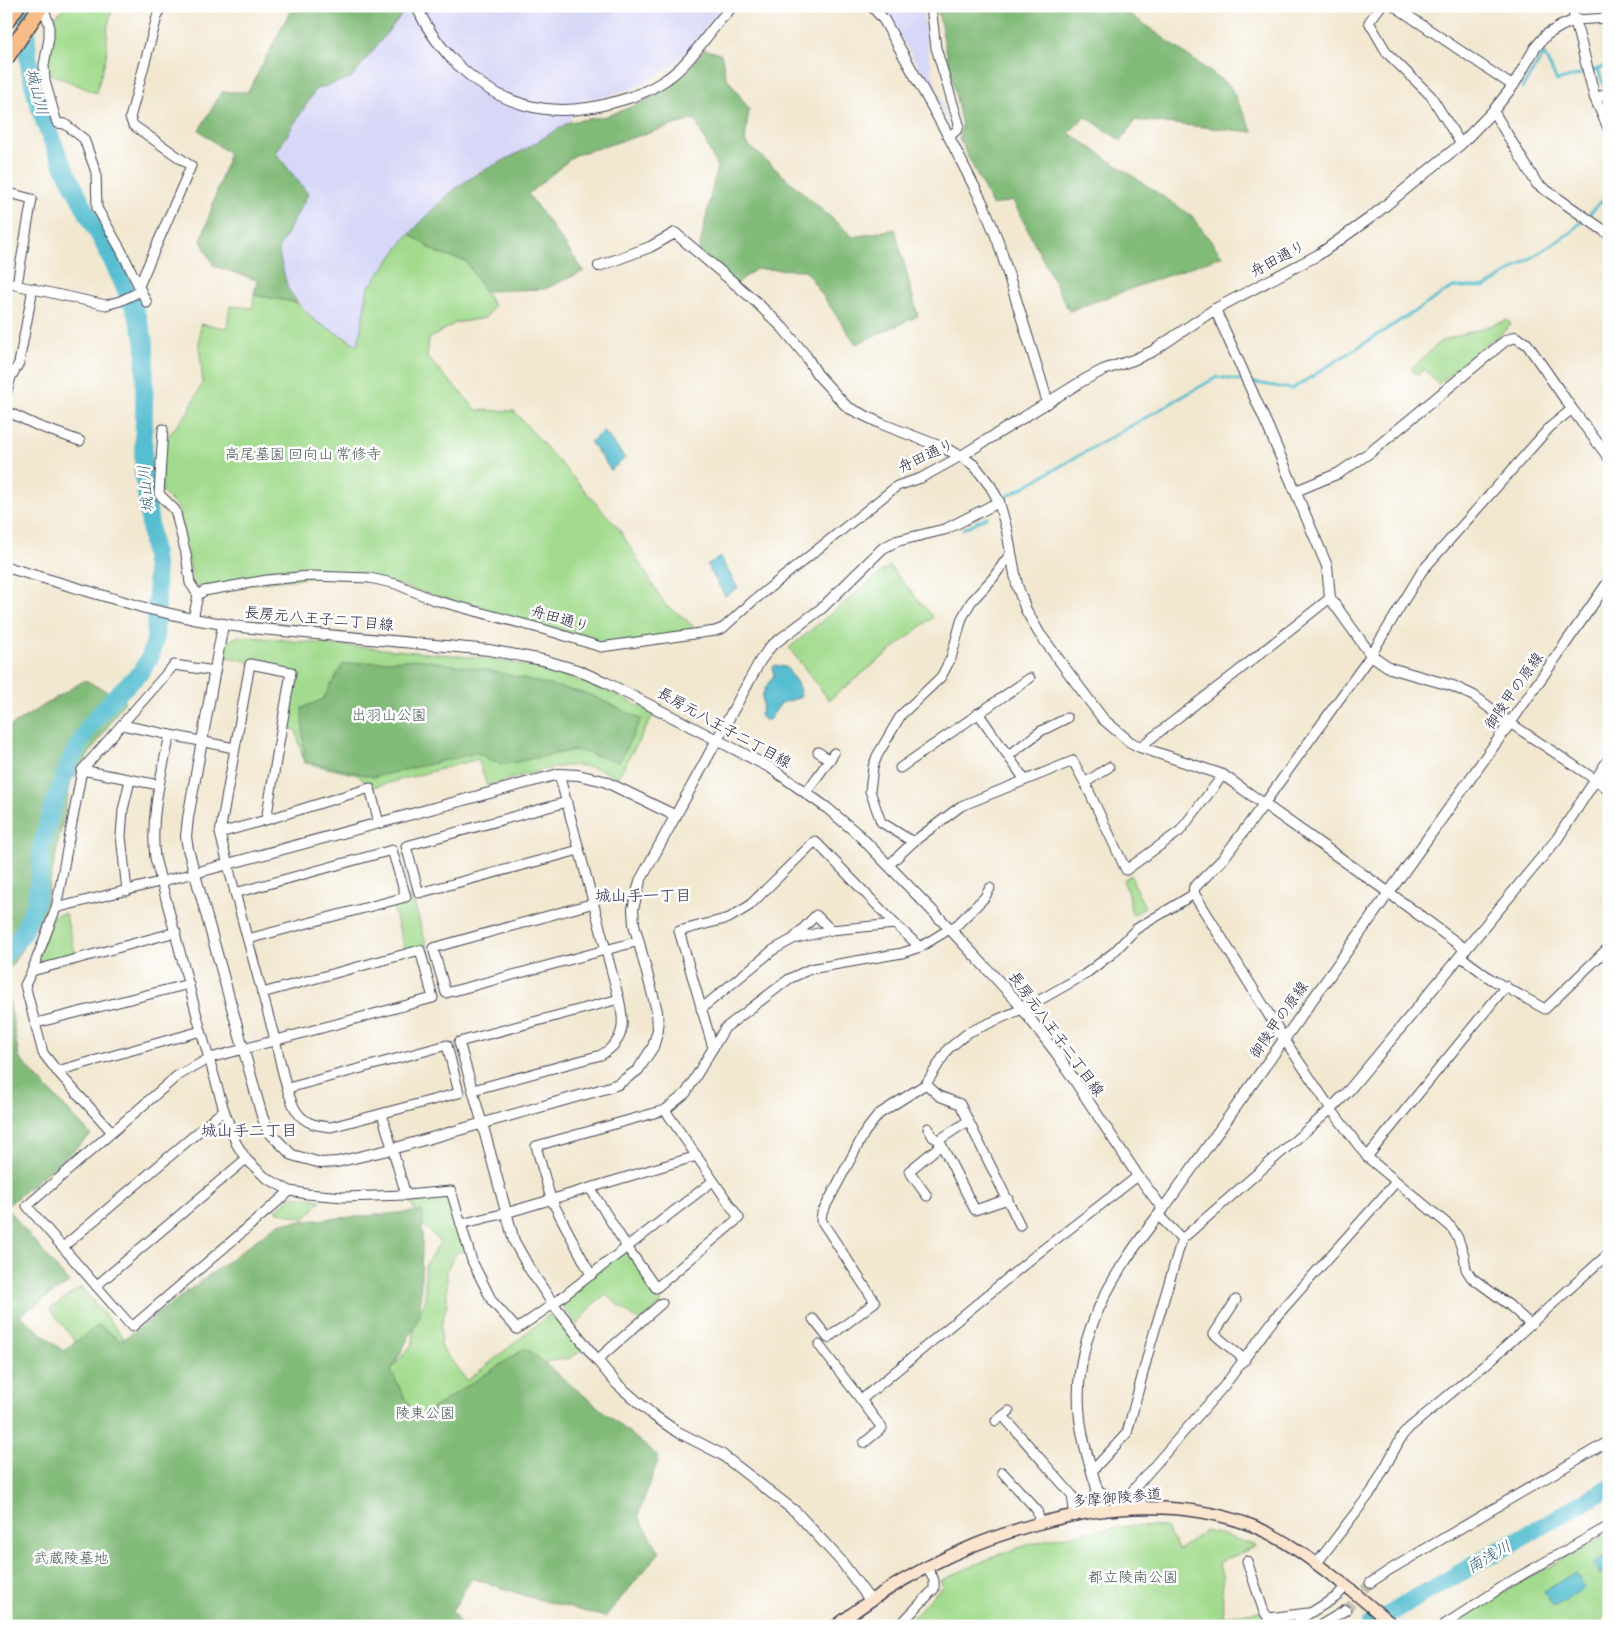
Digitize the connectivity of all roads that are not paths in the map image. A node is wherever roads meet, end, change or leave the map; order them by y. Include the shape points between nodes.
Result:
1 (17, 6) edge
2 (42, 6) edge
3 (160, 6) edge
4 (417, 6) edge
5 (733, 6) edge
6 (872, 6) edge
7 (931, 6) edge
8 (1381, 6) edge
9 (1394, 6) edge
10 (1572, 6) edge
11 (1609, 18) edge
12 (1575, 20) junction
13 (6, 22) edge
14 (6, 58) edge
15 (1513, 86) junction
16 (1609, 93) edge
17 (1595, 98) junction
18 (1494, 111) junction
19 (1609, 129) edge
20 (949, 137) junction
21 (1461, 144) junction
22 (9, 193) dead end
23 (1609, 234) edge
24 (598, 266) dead end
25 (6, 283) edge
26 (17, 284) junction
27 (33, 288) junction
28 (139, 290) junction
29 (147, 303) dead end
30 (1216, 309) junction
31 (6, 394) edge
32 (1048, 402) junction
33 (1572, 409) junction
34 (6, 411) edge
35 (163, 429) dead end
36 (80, 442) dead end
37 (961, 456) junction
38 (1609, 458) edge
39 (1296, 491) junction
40 (999, 502) junction
41 (1010, 554) junction
42 (6, 566) edge
43 (1609, 581) edge
44 (198, 595) junction
45 (1330, 598) junction
46 (193, 619) junction
47 (223, 625) junction
48 (1371, 655) junction
49 (215, 671) junction
50 (1030, 678) dead end
51 (978, 713) junction
52 (1067, 718) dead end
53 (1510, 723) junction
54 (122, 725) junction
55 (170, 735) junction
56 (718, 740) junction
57 (202, 742) junction
58 (1140, 747) junction
59 (234, 748) junction
60 (818, 752) dead end
61 (1008, 756) junction
62 (1609, 759) edge
63 (1109, 767) dead end
64 (900, 768) dead end
65 (82, 770) junction
66 (559, 774) junction
67 (1223, 775) junction
68 (130, 780) junction
69 (1025, 780) junction
70 (1596, 780) junction
71 (1085, 783) junction
72 (158, 785) junction
73 (1609, 791) edge
74 (806, 793) junction
75 (566, 802) junction
76 (1264, 804) junction
77 (676, 816) junction
78 (266, 820) junction
79 (379, 823) junction
80 (220, 833) junction
81 (913, 842) junction
82 (579, 850) junction
83 (227, 864) junction
84 (889, 864) junction
85 (195, 873) junction
86 (162, 881) junction
87 (990, 888) dead end
88 (127, 891) junction
89 (1388, 892) junction
90 (235, 893) junction
91 (1194, 894) junction
92 (594, 903) junction
93 (56, 908) junction
94 (895, 924) junction
95 (950, 929) junction
96 (831, 930) junction
97 (176, 932) junction
98 (248, 939) junction
99 (793, 939) junction
100 (639, 941) junction
101 (920, 947) junction
102 (1608, 949) edge
103 (606, 950) junction
104 (1462, 952) junction
105 (32, 971) junction
106 (189, 984) junction
107 (1506, 986) junction
108 (262, 993) junction
109 (619, 999) junction
110 (1023, 1008) junction
111 (702, 1009) junction
112 (36, 1023) junction
113 (201, 1031) junction
114 (1284, 1039) junction
115 (275, 1041) junction
116 (713, 1048) junction
117 (243, 1049) junction
118 (210, 1058) junction
119 (57, 1071) junction
120 (926, 1084) junction
121 (288, 1088) junction
122 (473, 1090) junction
123 (1331, 1109) junction
124 (224, 1110) junction
125 (665, 1110) junction
126 (382, 1114) junction
127 (968, 1120) junction
128 (482, 1123) junction
129 (928, 1128) dead end
130 (112, 1132) junction
131 (940, 1143) junction
132 (392, 1149) junction
133 (697, 1156) junction
134 (246, 1158) junction
135 (1367, 1158) junction
136 (1138, 1176) junction
137 (713, 1181) junction
138 (1396, 1182) junction
139 (590, 1188) junction
140 (290, 1191) junction
141 (406, 1195) junction
142 (926, 1196) dead end
143 (551, 1199) junction
144 (1008, 1199) junction
145 (1161, 1212) junction
146 (506, 1213) junction
147 (461, 1224) junction
148 (1020, 1225) dead end
149 (1182, 1239) junction
150 (63, 1246) junction
151 (627, 1248) junction
152 (1609, 1253) edge
153 (591, 1275) junction
154 (96, 1286) junction
155 (1236, 1300) dead end
156 (662, 1303) dead end
157 (553, 1304) junction
158 (813, 1319) dead end
159 (1530, 1324) junction
160 (819, 1345) dead end
161 (597, 1360) junction
162 (1245, 1360) junction
163 (861, 1400) junction
164 (1003, 1416) dead end
165 (1609, 1441) edge
166 (864, 1443) dead end
167 (1092, 1471) junction
168 (1002, 1472) dead end
169 (1097, 1490) junction
170 (1133, 1491) junction
171 (1124, 1506) junction
172 (1148, 1508) junction
173 (1104, 1511) junction
174 (1075, 1516) junction
175 (1040, 1524) junction
176 (1609, 1526) edge
177 (1247, 1561) dead end
178 (1316, 1563) junction
179 (926, 1566) junction
180 (1370, 1584) tunnel mouth
181 (1348, 1588) junction
182 (870, 1600) junction
183 (1346, 1610) tunnel mouth
184 (1308, 1613) junction
185 (836, 1626) edge
186 (899, 1626) edge
187 (1300, 1626) edge
188 (1318, 1626) edge
189 (1394, 1626) edge
190 (1442, 1626) edge

1 - 13 highway
2 - 14 highway
2 - 28 street via 49,38 45,81 57,123 65,124 84,139 96,172 97,208
3 - 28 street via 130,118 133,126 191,166
4 - 5 street via 428,30 463,71 506,98 535,108 559,111 589,109 641,95 687,62
6 - 20 street via 884,20
7 - 20 street via 936,48 959,124
8 - 21 street via 1369,22 1378,38 1387,53 1431,96
9 - 15 street
10 - 12 street
11 - 12 street, 舟田通り
12 - 15 street, 舟田通り via 1546,35
12 - 17 street
15 - 18 street, 舟田通り
16 - 17 street
17 - 19 street
18 - 21 street, 舟田通り
18 - 23 street via 1537,184
20 - 32 street via 998,241
21 - 30 street, 舟田通り via 1370,218 1318,255
22 - 26 street via 32,199
24 - 37 street via 650,247 675,233 784,328 817,374 847,407
25 - 26 street
26 - 27 street
27 - 28 street via 106,305
27 - 31 street via 19,363
28 - 29 street
30 - 32 street, 舟田通り via 1153,351 1103,370
30 - 39 street
32 - 37 street, 舟田通り
33 - 38 street
33 - 39 street via 1527,344 1515,337 1505,341 1372,451 1339,473
33 - 48 street via 1550,427 1422,571
34 - 36 street
35 - 44 street via 159,494 175,510 190,583
37 - 40 street via 975,466
37 - 44 street, 舟田通り via 921,478 897,486 723,628 715,630 601,647 434,600 396,584 370,578 310,576 204,590
39 - 45 street via 1327,566
40 - 41 street
40 - 56 street via 946,529 897,541 883,548 822,608 771,646
41 - 58 street via 1016,585 1039,633 1103,719
41 - 81 street via 962,618 952,658 942,676 901,714 877,756 870,791 881,822
42 - 46 street, 長房元八王子二丁目線 via 145,608
43 - 53 street, 御陵甲の原線
44 - 46 street
45 - 48 street
45 - 58 street
46 - 47 street, 長房元八王子二丁目線
47 - 49 street
47 - 56 street, 長房元八王子二丁目線 via 488,650 543,660 606,682
48 - 53 street via 1390,668 1453,686 1474,696
48 - 76 street
49 - 54 street via 174,664
49 - 57 street
50 - 51 street
51 - 61 street
51 - 64 street
52 - 61 street via 1040,731
53 - 70 street
53 - 89 street, 御陵甲の原線
54 - 55 street
54 - 65 street
55 - 57 street
55 - 72 street
56 - 74 street, 長房元八王子二丁目線 via 771,768
56 - 77 street
57 - 59 street
57 - 85 street via 186,827
58 - 67 street
59 - 78 street via 250,664 292,672
59 - 80 street
60 - 74 street via 832,756
61 - 69 street
62 - 70 street
63 - 71 street
65 - 68 street
65 - 93 street
66 - 75 street
66 - 77 street via 604,781
66 - 79 street
67 - 71 street via 1180,831 1126,870
67 - 76 street
68 - 72 street
68 - 88 street via 121,836
69 - 71 street via 1072,761
69 - 81 street via 960,806
70 - 73 street
70 - 104 street via 1557,838
72 - 86 street via 152,838
74 - 84 street, 長房元八王子二丁目線 via 859,835
75 - 82 street
75 - 82 street via 406,846 419,893
76 - 89 street
76 - 91 street via 1222,860 1194,888
77 - 100 street via 640,881 633,909
78 - 79 street via 370,788
78 - 80 street
79 - 83 street
80 - 83 street
81 - 84 street
82 - 92 street
83 - 85 street
83 - 90 street
84 - 95 street, 長房元八王子二丁目線
85 - 86 street
85 - 117 street
86 - 88 street
86 - 97 street
87 - 95 street via 985,897
88 - 93 street
89 - 104 street
89 - 114 street, 御陵甲の原線
90 - 98 street
90 - 98 street via 392,850 406,897
91 - 110 street via 1136,929 1113,954 1084,975
91 - 114 street
92 - 103 street
92 - 103 street via 433,948 446,993
93 - 105 street
94 - 96 street
94 - 101 street
94 - 111 street via 815,841 749,906 730,918 679,932
95 - 101 street
95 - 110 street, 長房元八王子二丁目線
96 - 99 street
96 - 99 street via 816,915
97 - 105 street
97 - 106 street
98 - 108 street
99 - 111 street via 773,950
100 - 103 street
100 - 128 street via 657,1011 658,1030 653,1047 638,1070 607,1088
101 - 116 street via 810,969 789,979 725,1028
102 - 107 street via 1545,1009
103 - 109 street
104 - 107 street via 1491,979
104 - 123 street
105 - 112 street via 25,985
106 - 112 street
106 - 113 street
107 - 135 street
108 - 115 street
108 - 115 street via 420,950 433,998
109 - 122 street via 624,1024 610,1050
109 - 122 street via 459,1042
110 - 120 street via 969,1032 948,1049
110 - 136 street, 長房元八王子二丁目線
111 - 116 street
112 - 119 street via 43,1053
113 - 118 street
113 - 119 street
114 - 123 street
114 - 145 street, 御陵甲の原線
115 - 117 street
115 - 121 street
116 - 125 street via 686,1093
117 - 118 street
117 - 132 street via 268,1131 292,1155 321,1163
118 - 124 street
118 - 130 street via 177,1076
119 - 130 street
120 - 127 street via 939,1096 960,1104
120 - 158 street via 879,1114 865,1132 822,1213 821,1220 876,1302 828,1338
121 - 126 street via 298,1114 308,1123 330,1127
121 - 126 street via 446,1045 459,1093
122 - 128 street
123 - 135 street
123 - 149 street
124 - 134 street via 236,1143
124 - 150 street
125 - 133 street
125 - 143 street via 536,1146
126 - 132 street
127 - 131 street
127 - 144 street
128 - 132 street
128 - 146 street
129 - 131 street
130 - 150 street via 27,1206
131 - 142 street via 908,1171
131 - 144 street via 975,1210
132 - 141 street
133 - 137 street
133 - 139 street
134 - 140 street via 265,1176
134 - 154 street
135 - 138 street
136 - 145 street, 長房元八王子二丁目線
136 - 163 street via 1037,1254
137 - 151 street
137 - 151 street via 739,1218 656,1288
138 - 159 street via 1452,1227 1471,1277
138 - 162 street via 1275,1318
139 - 143 street
139 - 151 street
140 - 141 street via 344,1197
140 - 154 street via 132,1326
141 - 147 street via 451,1191
143 - 146 street
143 - 153 street
144 - 148 street
145 - 149 street
145 - 167 street, 御陵甲の原線 via 1109,1286 1085,1343 1079,1399 1082,1432
146 - 147 street
146 - 157 street via 514,1241
147 - 157 street via 472,1262 492,1301 517,1329
149 - 167 street via 1127,1433
150 - 154 street
151 - 153 street
152 - 159 street
153 - 157 street
155 - 162 street via 1214,1334
156 - 161 street
157 - 161 street
159 - 178 street via 1409,1428 1372,1491
160 - 163 street
161 - 182 street via 617,1384 653,1415 721,1454 796,1512 841,1560
162 - 170 street
163 - 166 street via 882,1428
164 - 174 street via 1072,1495
165 - 180 street
167 - 169 street, 御陵甲の原線
168 - 175 street via 1037,1510
169 - 171 street
169 - 173 street, 御陵甲の原線
169 - 174 street via 1092,1501
170 - 171 street
170 - 172 street
171 - 172 main road, 多摩御陵参道
171 - 173 main road, 多摩御陵参道
172 - 178 main road, 多摩御陵参道 via 1196,1510 1225,1517 1272,1535
173 - 174 main road, 多摩御陵参道
174 - 175 main road, 多摩御陵参道
175 - 179 main road, 多摩御陵参道 via 982,1541
176 - 190 street
177 - 184 street via 1264,1612 1269,1618
178 - 181 main road, 多摩御陵参道
179 - 182 main road, 多摩御陵参道
179 - 186 street via 934,1580 934,1589
181 - 184 street
181 - 189 main road, 多摩御陵参道, bridge
182 - 185 main road, 多摩御陵参道
183 - 188 street
184 - 187 street via 1299,1620

